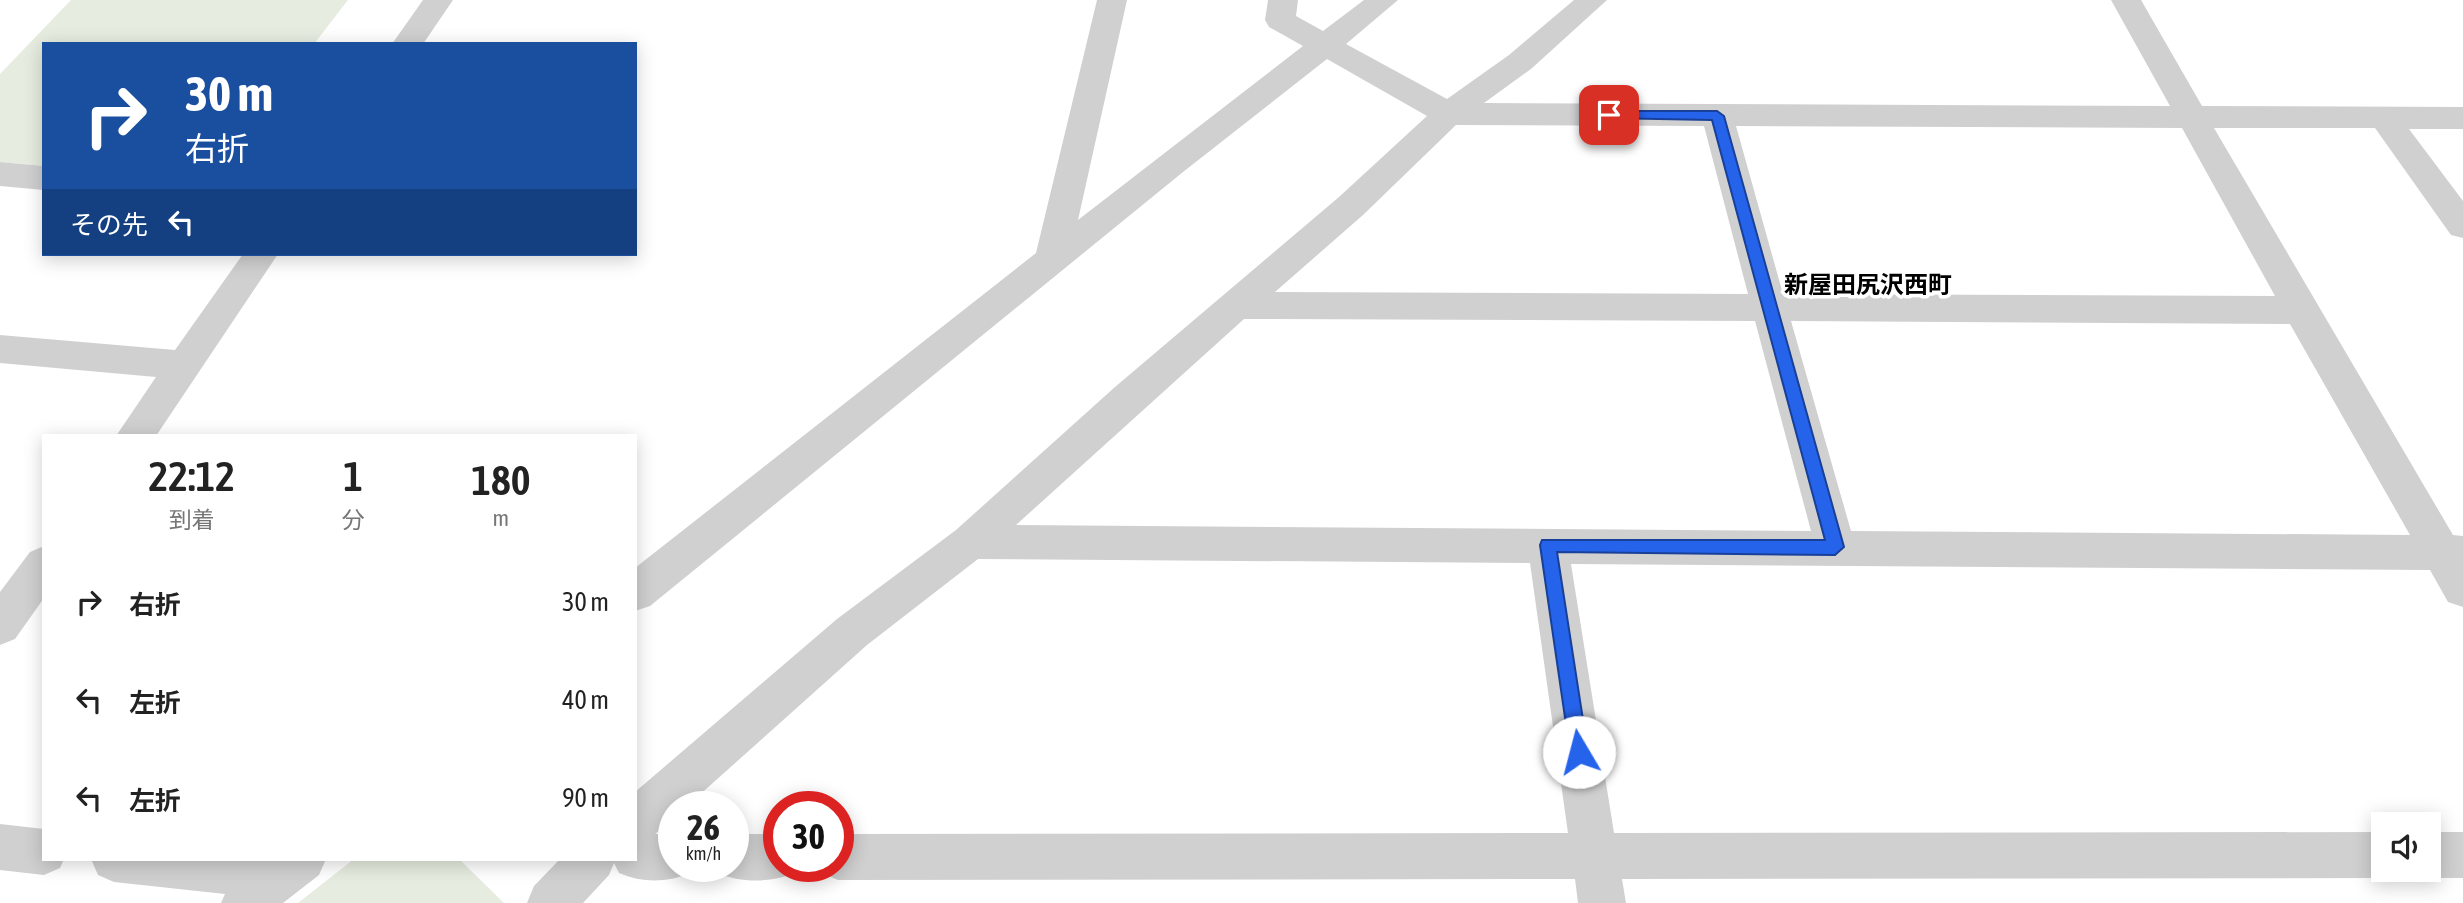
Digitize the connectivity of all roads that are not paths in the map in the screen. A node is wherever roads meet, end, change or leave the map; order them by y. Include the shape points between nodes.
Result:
1 (438, 0) edge
2 (1112, 0) edge
3 (1283, 0) edge
4 (1383, 0) edge
5 (1592, 0) edge
6 (2126, 0) edge
7 (408, 42) edge
8 (1323, 46) junction
9 (1448, 114) junction
10 (1717, 116) junction
11 (2191, 118) junction
12 (2384, 118) junction
13 (2463, 118) edge
14 (0, 174) edge
15 (42, 178) edge
16 (2463, 226) edge
17 (260, 256) edge
18 (1052, 259) junction
19 (1237, 305) junction
20 (1768, 307) junction
21 (2300, 310) junction
22 (0, 349) edge
23 (185, 365) junction
24 (136, 434) edge
25 (970, 542) junction
26 (1548, 545) junction
27 (1835, 547) junction
28 (2453, 553) edge
29 (42, 567) edge
30 (2463, 589) edge
31 (637, 591) edge
32 (0, 626) edge
33 (637, 820) edge
34 (0, 847) edge
35 (42, 852) edge
36 (1594, 855) junction
37 (2371, 855) edge
38 (2441, 855) edge
39 (2463, 855) edge
40 (637, 857) edge
41 (658, 857) edge
42 (854, 857) edge
43 (129, 861) edge
44 (591, 861) edge
45 (276, 880) edge
46 (551, 903) edge
47 (1602, 903) edge

1 - 7 street
2 - 18 street
3 - 8 street via 1280,20
4 - 8 street
5 - 9 street via 1520,62
6 - 11 street
8 - 9 street
8 - 18 street
9 - 10 street
9 - 19 street
10 - 11 street
10 - 20 street
11 - 12 street
11 - 21 street
12 - 13 street
12 - 16 street
14 - 15 street
17 - 23 street
18 - 31 street
19 - 20 street
19 - 25 street
20 - 21 street
20 - 27 street
21 - 28 street
22 - 23 street
23 - 24 street
25 - 26 street
25 - 33 street via 852,632
26 - 27 street
26 - 36 street
27 - 28 street
28 - 30 street
29 - 32 street
34 - 35 street
36 - 37 street
36 - 42 street
36 - 47 street
38 - 39 street
40 - 41 street
43 - 45 street
44 - 46 street

